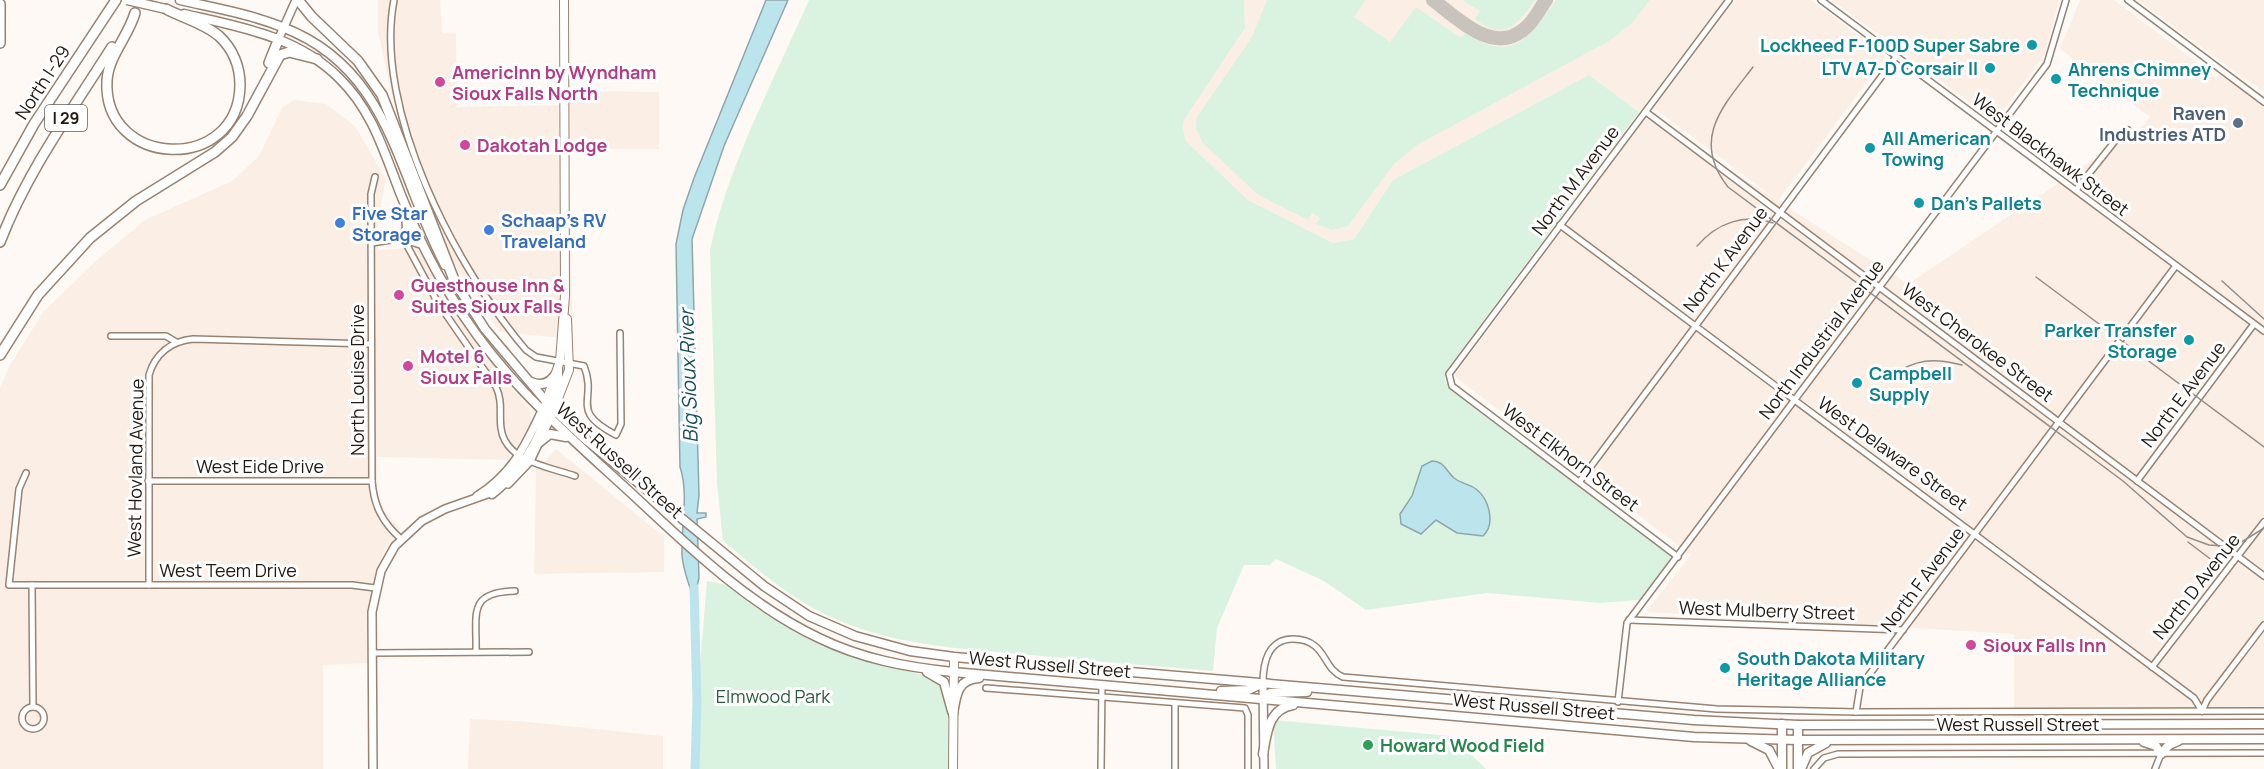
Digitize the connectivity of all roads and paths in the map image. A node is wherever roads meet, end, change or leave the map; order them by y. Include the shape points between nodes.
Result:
1 (116, 0) edge
2 (127, 0) edge
3 (143, 0) edge
4 (180, 0) edge
5 (394, 0) edge
6 (564, 0) edge
7 (1729, 0) edge
8 (1821, 0) edge
9 (2066, 0) edge
10 (2128, 0) edge
11 (295, 3) edge
12 (0, 4) edge
13 (166, 9) junction
14 (135, 13) junction
15 (283, 27) junction
16 (279, 38) junction
17 (0, 43) edge
18 (1896, 57) junction
19 (316, 59) junction
20 (2264, 102) edge
21 (252, 107) junction
22 (1646, 112) junction
23 (2128, 130) dead end
24 (1997, 131) junction
25 (375, 177) dead end
26 (0, 185) edge
27 (2076, 190) junction
28 (404, 202) junction
29 (1779, 213) junction
30 (1560, 225) junction
31 (403, 238) junction
32 (0, 242) edge
33 (372, 243) junction
34 (422, 244) junction
35 (2175, 267) junction
36 (456, 285) junction
37 (1879, 287) junction
38 (565, 296) junction
39 (2254, 324) junction
40 (1695, 326) junction
41 (2264, 331) edge
42 (620, 333) dead end
43 (111, 336) dead end
44 (176, 342) junction
45 (371, 344) junction
46 (0, 355) edge
47 (570, 362) junction
48 (559, 365) junction
49 (526, 379) junction
50 (1449, 379) joint
51 (1795, 400) junction
52 (550, 406) junction
53 (546, 415) junction
54 (2059, 422) junction
55 (540, 441) junction
56 (576, 443) junction
57 (526, 458) junction
58 (26, 473) dead end
59 (575, 476) dead end
60 (148, 481) junction
61 (372, 481) junction
62 (1580, 481) junction
63 (2137, 481) junction
64 (492, 494) joint
65 (468, 502) junction
66 (2264, 522) edge
67 (1976, 533) junction
68 (401, 539) junction
69 (1678, 557) junction
70 (2238, 557) junction
71 (2264, 576) edge
72 (32, 585) junction
73 (149, 585) junction
74 (375, 588) junction
75 (515, 591) dead end
76 (1629, 620) junction
77 (2264, 625) edge
78 (1903, 630) junction
79 (476, 652) junction
80 (529, 652) dead end
81 (372, 653) junction
82 (954, 657) junction
83 (910, 667) junction
84 (2152, 668) junction
85 (953, 672) junction
86 (1012, 677) junction
87 (1263, 683) junction
88 (1102, 685) junction
89 (986, 688) dead end
90 (1346, 691) junction
91 (1191, 693) junction
92 (1101, 698) junction
93 (1263, 699) junction
94 (1618, 702) junction
95 (1175, 704) junction
96 (1324, 704) junction
97 (33, 706) junction
98 (2202, 711) junction
99 (2264, 711) edge
100 (1856, 712) junction
101 (1976, 712) junction
102 (953, 714) junction
103 (1782, 724) junction
104 (2264, 724) edge
105 (1798, 725) junction
106 (1976, 725) junction
107 (1739, 738) junction
108 (2264, 739) edge
109 (1782, 740) junction
110 (1798, 740) junction
111 (1859, 740) junction
112 (2121, 740) junction
113 (2187, 740) junction
114 (2264, 753) edge
115 (1263, 754) junction
116 (2161, 754) junction
117 (373, 769) edge
118 (953, 769) edge
119 (1101, 769) edge
120 (1175, 769) edge
121 (1248, 769) edge
122 (1264, 769) edge
123 (1781, 769) edge
124 (1799, 769) edge
125 (1814, 769) edge
126 (2155, 769) edge

1 - 26 highway, North I-29 / I 29 via 34,124
2 - 13 main road, West Russell Street, bridge
3 - 14 highway, I 29
4 - 15 main road, West Russell Street
5 - 48 street via 389,35 398,90 411,142 441,221 464,265 519,342 536,357
6 - 38 main road
7 - 22 street, North M Avenue
8 - 18 street, West Blackhawk Street
9 - 24 street, North Industrial Avenue via 2047,64
10 - 20 street
11 - 15 street
11 - 36 highway via 358,61 382,94
12 - 17 highway
13 - 14 highway via 219,36 234,56 240,82 235,110 226,125 205,143 181,150 155,148 138,141 124,129 110,106 110,66
13 - 16 main road, West Russell Street
14 - 32 highway, I 29 via 48,147
15 - 16 street
15 - 36 main road, West Russell Street via 333,56 371,97 428,231
16 - 19 main road, West Russell Street
16 - 21 highway
18 - 24 street, West Blackhawk Street
18 - 29 street, North K Avenue
19 - 21 highway via 289,52 280,55
19 - 28 main road, West Russell Street via 345,84 365,110
21 - 46 highway via 236,132 215,152 136,201 90,238 38,295
22 - 29 street, West Cherokee Street
22 - 30 street, North M Avenue
23 - 27 street
24 - 27 street, West Blackhawk Street
24 - 37 street, North Industrial Avenue
25 - 33 street, North Louise Drive via 371,194
27 - 35 street, West Blackhawk Street
28 - 31 main road via 407,224
28 - 34 main road, West Russell Street
29 - 37 street, West Cherokee Street
29 - 40 street, North K Avenue
30 - 40 street, West Delaware Street
30 - 50 street, North M Avenue
31 - 33 street
31 - 34 main road
31 - 57 street via 438,303 496,387 502,436
33 - 45 street, North Louise Drive
34 - 53 main road, West Russell Street via 480,340 504,372
35 - 39 street, West Blackhawk Street
35 - 54 street, North F Avenue
36 - 49 main road, West Russell Street via 485,329
37 - 51 street, North Industrial Avenue
37 - 54 street, West Cherokee Street
38 - 47 main road
38 - 48 main road
39 - 41 street, West Blackhawk Street
39 - 63 street, North E Avenue
40 - 51 street, West Delaware Street
40 - 62 street, North K Avenue
42 - 47 street, West Russell Street via 621,423 616,435 591,418 585,368
43 - 44 street via 164,336
44 - 45 street via 193,339
44 - 60 street, West Hovland Avenue via 160,354 149,375
45 - 61 street, North Louise Drive
47 - 48 street
47 - 52 main road via 567,378
48 - 49 main road via 553,379 544,384
48 - 52 main road
49 - 52 main road, West Russell Street
50 - 62 street, West Elkhorn Street via 1452,386
51 - 67 street, West Delaware Street
51 - 69 street, North Industrial Avenue
52 - 53 main road
52 - 82 main road, West Russell Street via 779,598 823,623 890,647
53 - 55 street
53 - 56 main road, West Russell Street
53 - 57 main road
54 - 63 street, West Cherokee Street
54 - 67 street, North F Avenue
55 - 56 main road via 558,434
55 - 57 street
56 - 83 main road, West Russell Street via 721,573 768,608 817,638 858,654
57 - 59 street
57 - 64 main road
57 - 65 street
58 - 72 street, West Teem Drive via 19,489 9,585
60 - 61 street, West Eide Drive
60 - 73 street, West Hovland Avenue
61 - 68 street, North Louise Drive via 381,517
62 - 69 street, West Elkhorn Street
63 - 70 street, West Cherokee Street
64 - 65 street
65 - 68 street via 429,516
66 - 70 street, North D Avenue
67 - 78 street, North F Avenue
67 - 84 street, West Delaware Street
68 - 74 street via 385,561
69 - 76 street, North Industrial Avenue
70 - 71 street, West Cherokee Street
70 - 84 street, North D Avenue
72 - 73 street, West Teem Drive
72 - 97 street
73 - 74 street, West Teem Drive
74 - 81 street
75 - 79 street via 492,592 480,602
76 - 78 street, West Mulberry Street
76 - 94 street, North Industrial Avenue
77 - 98 street
78 - 100 street, North F Avenue via 1860,687
79 - 80 street
79 - 81 street
81 - 117 street
82 - 85 main road
82 - 87 main road, West Russell Street
83 - 85 main road, West Russell Street
83 - 102 main road via 941,679
84 - 98 street, West Delaware Street via 2194,698
85 - 86 main road, West Russell Street
85 - 102 main road
86 - 88 main road, West Russell Street
86 - 102 main road via 965,681 957,691
87 - 90 main road, West Russell Street
87 - 91 main road via 1248,690
87 - 93 street
87 - 94 street, West Russell Street via 1270,649 1282,641 1296,639 1314,645 1332,670 1343,677
88 - 91 main road, West Russell Street
88 - 92 street
89 - 92 street, West Russell Street
90 - 93 main road via 1276,693
90 - 103 main road, West Russell Street via 1662,718
91 - 93 main road, West Russell Street
92 - 95 street, West Russell Street
92 - 119 street
93 - 96 main road, West Russell Street
93 - 115 street
94 - 100 street, West Russell Street
95 - 120 street
95 - 121 street, West Russell Street via 1247,710
96 - 107 main road, West Russell Street
96 - 115 main road via 1291,705 1277,711 1270,722
97 - 97 street via 23,712 22,719 28,728 36,729 43,724 44,715
98 - 99 street, West Russell Street
98 - 101 street, West Russell Street
100 - 101 street, West Russell Street
101 - 106 street
102 - 118 main road
103 - 105 main road, West Russell Street
103 - 109 main road
104 - 106 main road, West Russell Street
105 - 106 main road, West Russell Street
105 - 110 main road
107 - 109 main road, West Russell Street
107 - 123 main road via 1764,746
108 - 113 main road, West Russell Street
109 - 110 main road, West Russell Street
109 - 123 main road
110 - 111 main road, West Russell Street
110 - 124 main road
111 - 112 main road, West Russell Street
111 - 124 main road via 1819,745 1805,757
112 - 113 main road, West Russell Street
112 - 116 main road via 2152,744
113 - 116 main road via 2169,745
114 - 116 street, West Russell Street
115 - 122 street
116 - 125 street, West Russell Street via 1838,754 1819,761
116 - 126 street

